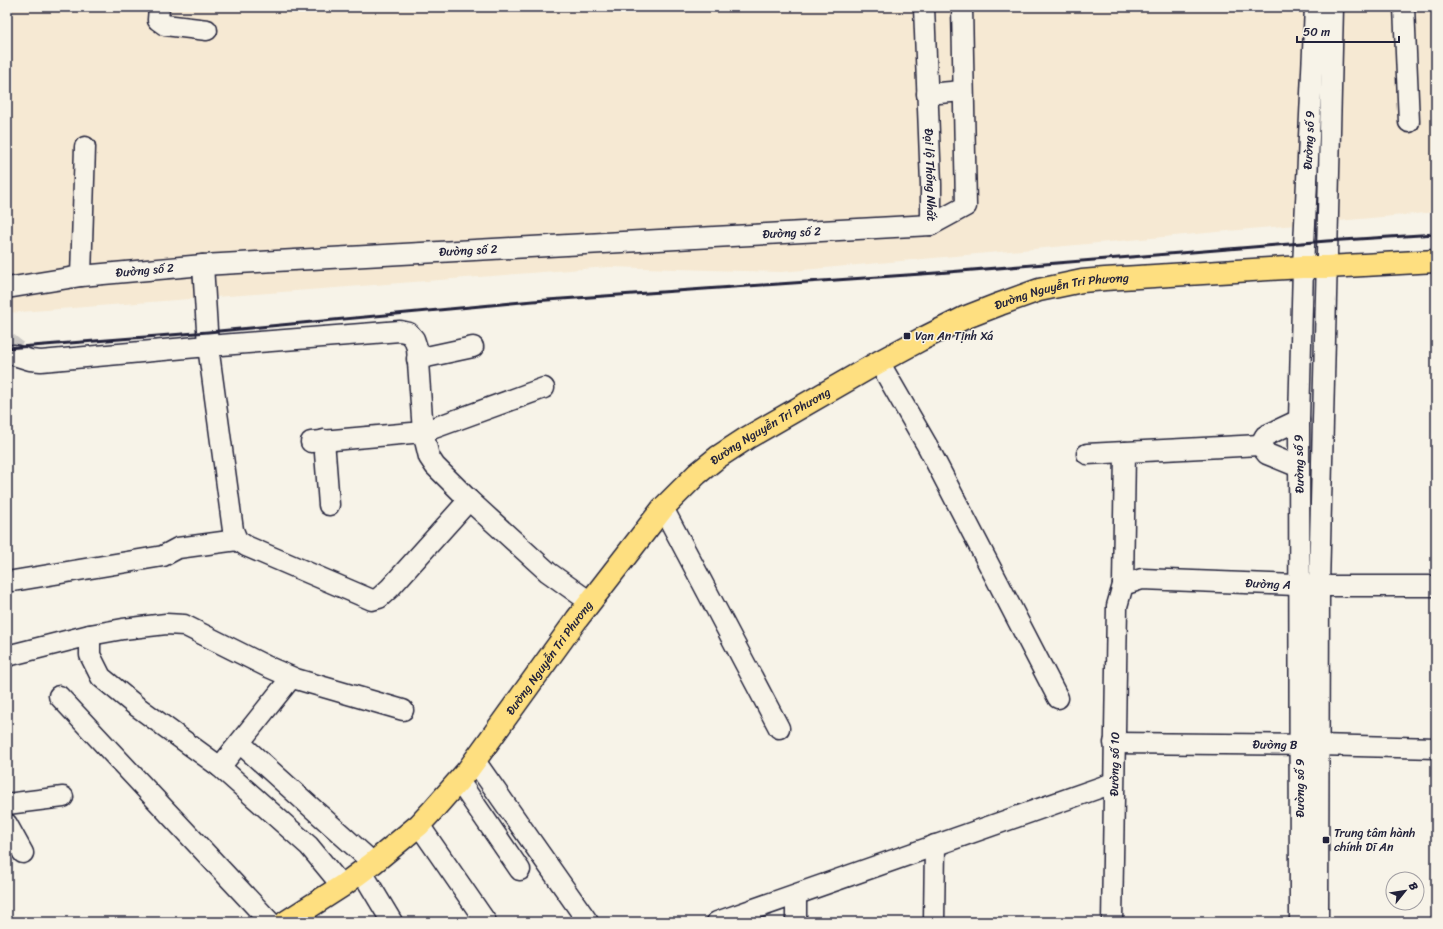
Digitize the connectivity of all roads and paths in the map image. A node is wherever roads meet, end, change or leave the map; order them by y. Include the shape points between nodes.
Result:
1 (159, 7) edge
2 (924, 7) edge
3 (962, 7) edge
4 (1315, 7) edge
5 (1332, 7) edge
6 (1404, 7) edge
7 (207, 30) dead end
8 (963, 91) junction
9 (927, 94) junction
10 (1409, 122) dead end
11 (85, 147) dead end
12 (931, 225) junction
13 (1436, 261) edge
14 (203, 265) junction
15 (1303, 267) junction
16 (1327, 267) junction
17 (81, 276) junction
18 (7, 288) edge
19 (208, 346) junction
20 (473, 347) dead end
21 (17, 354) tunnel mouth
22 (417, 359) junction
23 (879, 362) junction
24 (544, 388) dead end
25 (1299, 420) junction
26 (423, 432) junction
27 (1260, 445) junction
28 (1125, 452) junction
29 (1087, 454) dead end
30 (1299, 467) junction
31 (469, 500) junction
32 (330, 505) dead end
33 (663, 508) junction
34 (237, 540) junction
35 (7, 582) edge
36 (1123, 585) junction
37 (1310, 585) junction
38 (1436, 586) edge
39 (590, 602) junction
40 (90, 635) junction
41 (7, 656) edge
42 (291, 678) junction
43 (59, 696) dead end
44 (1058, 698) dead end
45 (403, 710) dead end
46 (779, 728) dead end
47 (240, 743) junction
48 (1114, 743) junction
49 (1309, 745) junction
50 (1436, 748) edge
51 (474, 761) junction
52 (220, 767) junction
53 (459, 781) junction
54 (1113, 783) junction
55 (63, 797) dead end
56 (7, 804) edge
57 (7, 824) edge
58 (419, 825) junction
59 (935, 846) junction
60 (23, 853) dead end
61 (368, 868) junction
62 (520, 870) dead end
63 (342, 886) junction
64 (796, 895) junction
65 (270, 922) edge
66 (286, 922) edge
67 (392, 922) edge
68 (486, 922) edge
69 (588, 922) edge
70 (717, 922) edge
71 (796, 922) edge
72 (934, 922) edge
73 (1112, 922) edge
74 (1300, 922) edge
75 (1318, 922) edge

1 - 7 street via 158,20 165,26
2 - 9 street, Đại lộ Thống Nhất
3 - 8 street, Đại lộ Thống Nhất
4 - 15 street, Đường số 9
5 - 16 street, Đường số 9
6 - 10 street
8 - 9 street
8 - 12 street, Đại lộ Thống Nhất via 966,206
9 - 12 street, Đại lộ Thống Nhất
11 - 17 street
12 - 14 street, Đường số 2
13 - 16 main road, Đường Nguyễn Tri Phương
14 - 17 street, Đường số 2
14 - 19 street
15 - 16 main road, Đường Nguyễn Tri Phương
15 - 23 main road, Đường Nguyễn Tri Phương via 1105,279 1060,285 982,311
15 - 25 street, Đường số 9
16 - 37 street, Đường số 9
17 - 18 street, Đường số 2
19 - 21 street via 41,361 30,360
19 - 22 street via 400,332 409,333 414,339
19 - 34 street via 233,530
20 - 22 street
22 - 26 street
23 - 33 main road, Đường Nguyễn Tri Phương via 732,447 698,474
23 - 44 street via 928,447
24 - 26 street
25 - 27 street via 1265,436
25 - 30 street, Đường số 9
26 - 31 street via 426,449 432,462
26 - 32 street via 317,441
27 - 28 street
27 - 30 street via 1267,454
28 - 29 street
28 - 36 street
30 - 37 street, Đường số 9
31 - 34 street via 390,588 379,598 372,600
31 - 39 street via 548,572
33 - 39 main road, Đường Nguyễn Tri Phương
33 - 46 street
34 - 35 street via 178,548 163,556
36 - 37 street, Đường A via 1142,579
36 - 48 street, Đường số 10 via 1117,606
37 - 38 street, Đường A
37 - 49 street, Đường số 9
39 - 51 main road, Đường Nguyễn Tri Phương
40 - 41 street
40 - 42 street via 166,624 184,625
40 - 52 street via 90,655 101,677
42 - 45 street
42 - 47 street
43 - 65 street
47 - 52 street
47 - 61 street
48 - 49 street, Đường B
48 - 54 street, Đường số 10
49 - 50 street, Đường B
49 - 74 street, Đường số 9
49 - 75 street, Đường số 9
51 - 53 main road, Đường Nguyễn Tri Phương
51 - 69 street
52 - 63 street via 310,846
53 - 58 main road, Đường Nguyễn Tri Phương
53 - 62 street
54 - 59 street
54 - 73 street, Đường số 10
55 - 56 street
57 - 60 street
58 - 61 main road, Đường Nguyễn Tri Phương
58 - 68 street
59 - 64 street
59 - 72 street
61 - 63 main road, Đường Nguyễn Tri Phương
61 - 67 street
63 - 66 main road, Đường Nguyễn Tri Phương
64 - 70 street
64 - 71 street

